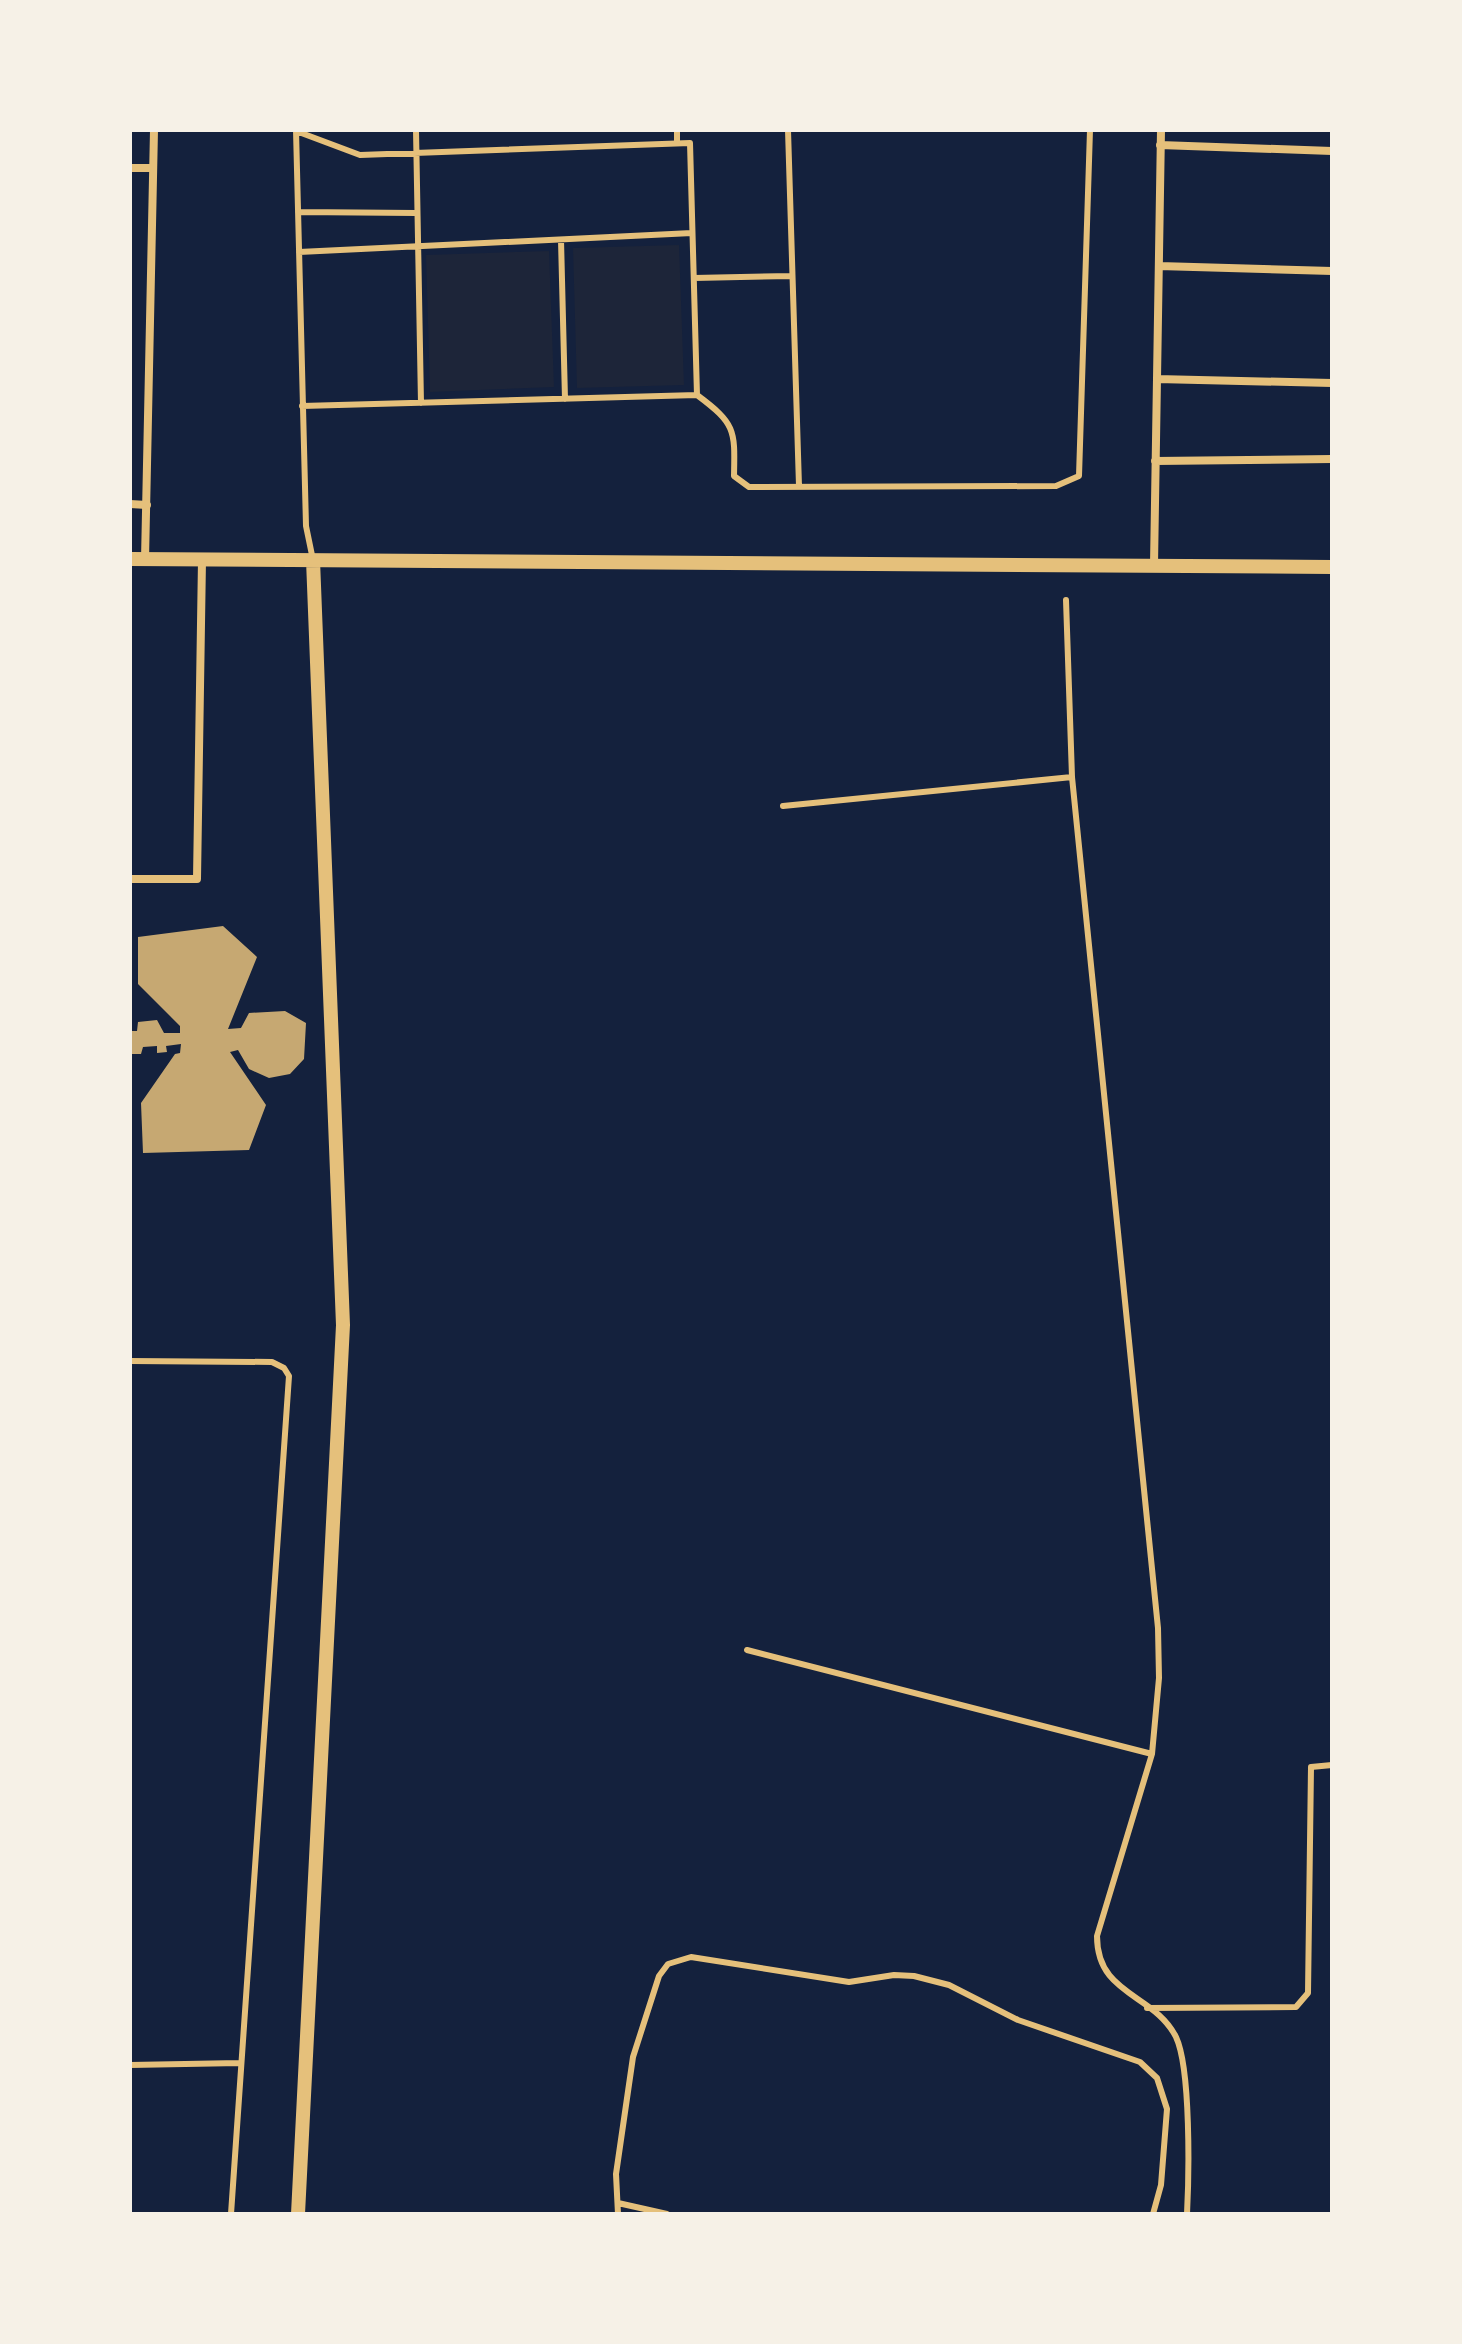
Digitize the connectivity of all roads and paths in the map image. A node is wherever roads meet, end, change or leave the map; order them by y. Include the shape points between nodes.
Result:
1 (154, 130) edge
2 (296, 130) edge
3 (416, 130) edge
4 (677, 130) edge
5 (788, 130) edge
6 (1090, 130) edge
7 (1161, 130) edge
8 (677, 143) junction
9 (1160, 145) junction
10 (1332, 151) edge
11 (417, 155) junction
12 (130, 168) edge
13 (153, 168) junction
14 (298, 212) junction
15 (416, 213) junction
16 (692, 233) junction
17 (561, 240) junction
18 (417, 249) junction
19 (299, 252) junction
20 (1159, 266) junction
21 (1332, 271) edge
22 (792, 276) junction
23 (694, 278) junction
24 (1157, 379) junction
25 (1332, 383) edge
26 (697, 395) junction
27 (565, 399) junction
28 (421, 403) junction
29 (302, 406) junction
30 (1332, 459) edge
31 (1155, 461) junction
32 (799, 486) junction
33 (130, 504) edge
34 (147, 505) junction
35 (138, 559) edge
36 (202, 560) junction
37 (313, 560) junction
38 (1154, 565) junction
39 (1332, 567) edge
40 (1066, 600) dead end
41 (1072, 777) junction
42 (783, 806) dead end
43 (130, 879) edge
44 (130, 1361) edge
45 (747, 1650) dead end
46 (1152, 1754) junction
47 (1332, 1765) edge
48 (1147, 2008) junction
49 (240, 2063) junction
50 (130, 2065) edge
51 (618, 2203) junction
52 (231, 2214) edge
53 (298, 2214) edge
54 (618, 2214) edge
55 (667, 2214) edge
56 (1153, 2214) edge
57 (1187, 2214) edge

1 - 13 street
2 - 11 lane via 360,155
2 - 14 lane
3 - 11 lane
4 - 8 lane
5 - 22 lane
6 - 32 lane via 1079,476 1056,486
7 - 9 street
8 - 11 lane
8 - 16 lane via 690,143
9 - 10 street
9 - 20 street
11 - 15 lane
12 - 13 street
13 - 34 street
14 - 15 lane
14 - 19 lane
15 - 18 lane
16 - 17 lane
16 - 23 lane
17 - 18 lane
17 - 27 lane
18 - 19 lane
18 - 28 lane
19 - 29 lane
20 - 21 street
20 - 24 street
22 - 23 lane
22 - 32 lane
23 - 26 lane
24 - 25 street
24 - 31 street
26 - 27 lane
26 - 32 lane via 731,428 736,439 734,476 740,483
27 - 28 lane
28 - 29 lane
29 - 37 lane via 306,526
30 - 31 street
31 - 38 street
33 - 34 street
34 - 35 street
35 - 36 street
36 - 37 street
36 - 43 street via 197,879
37 - 38 street
37 - 53 street via 343,1325
38 - 39 street
40 - 41 lane
41 - 42 lane
41 - 46 lane via 1158,1628
44 - 49 lane via 272,1362 289,1376
45 - 46 lane
46 - 48 lane via 1097,1936 1100,1965 1109,1978
47 - 48 lane via 1311,1767 1308,1993 1296,2007
48 - 57 lane via 1166,2023 1182,2055
49 - 50 lane
49 - 52 lane
51 - 54 lane
51 - 55 lane
51 - 56 lane via 616,2174 633,2057 659,1976 668,1964 691,1957 849,1982 914,1976 949,1985 1018,2020 1140,2062 1157,2078 1167,2109 1161,2185

